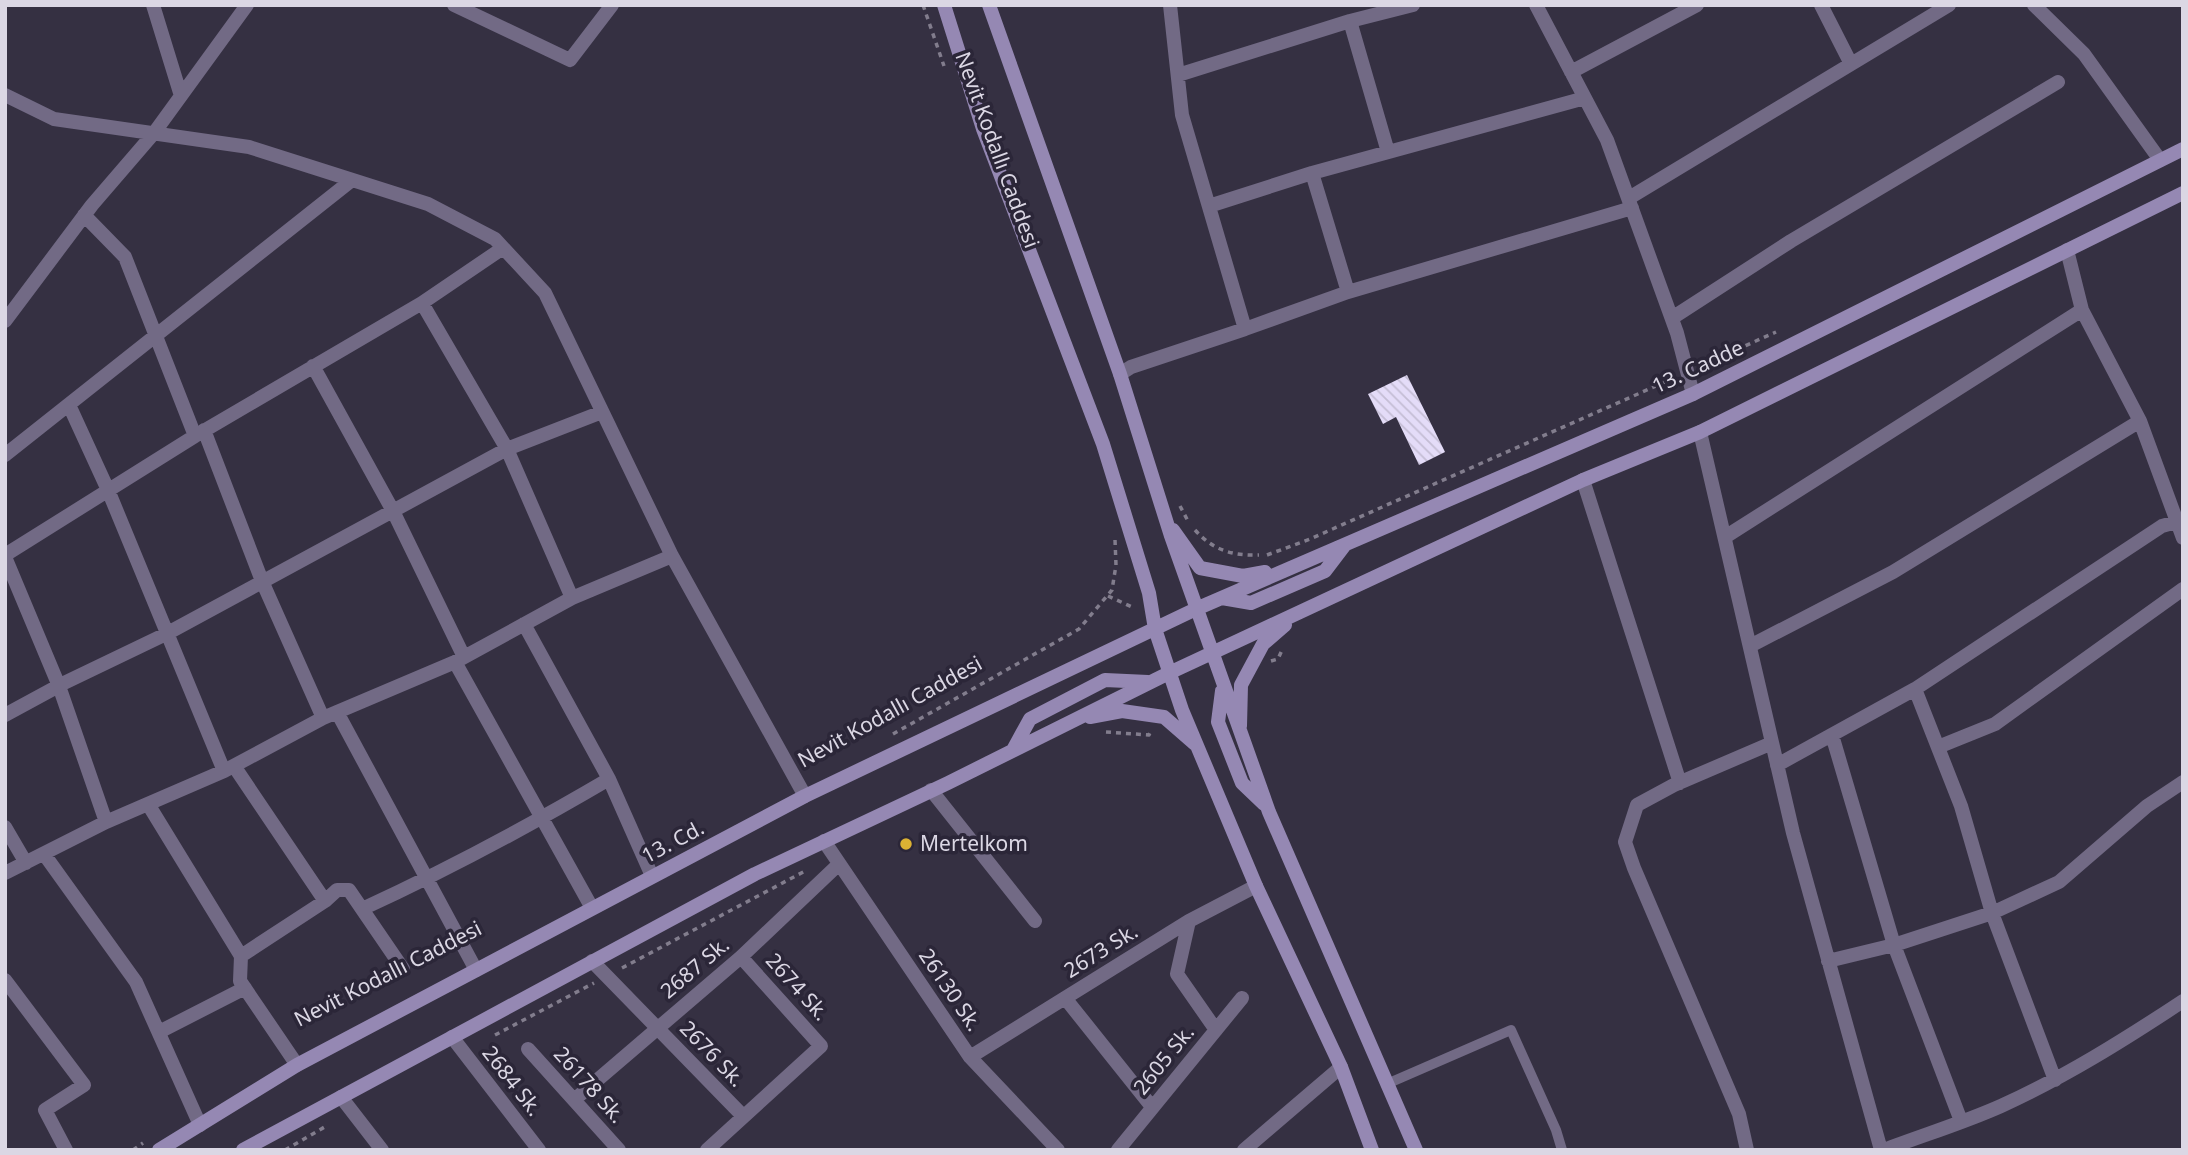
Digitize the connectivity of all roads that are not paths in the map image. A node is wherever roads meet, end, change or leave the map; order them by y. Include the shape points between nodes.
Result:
1 (153, 5) edge
2 (247, 5) edge
3 (454, 5) edge
4 (611, 5) edge
5 (944, 5) edge
6 (989, 5) edge
7 (1170, 5) edge
8 (1413, 5) edge
9 (1536, 5) edge
10 (1697, 5) edge
11 (1821, 5) edge
12 (1949, 5) edge
13 (2034, 5) edge
14 (1350, 21) junction
15 (1851, 64) junction
16 (1571, 72) junction
17 (1178, 75) junction
18 (2058, 82) dead end
19 (5, 96) edge
20 (181, 96) junction
21 (1585, 98) junction
22 (154, 133) junction
23 (2183, 149) edge
24 (1388, 152) junction
25 (2160, 160) junction
26 (1312, 173) junction
27 (352, 180) junction
28 (2183, 192) edge
29 (1630, 203) junction
30 (1209, 206) junction
31 (85, 215) junction
32 (503, 248) junction
33 (2067, 250) junction
34 (1348, 292) junction
35 (422, 303) junction
36 (2082, 310) junction
37 (1672, 318) junction
38 (5, 321) edge
39 (1245, 329) junction
40 (156, 336) junction
41 (313, 366) junction
42 (1120, 374) junction
43 (1693, 394) junction
44 (69, 405) junction
45 (602, 412) junction
46 (2140, 421) junction
47 (1700, 432) junction
48 (200, 433) junction
49 (507, 449) junction
50 (5, 455) edge
51 (1583, 480) junction
52 (108, 490) junction
53 (393, 511) junction
54 (1165, 518) junction
55 (2179, 521) edge
56 (1725, 537) junction
57 (2183, 538) edge
58 (1346, 544) junction
59 (5, 556) edge
60 (672, 556) junction
61 (1290, 568) junction
62 (262, 581) junction
63 (2183, 589) edge
64 (572, 597) junction
65 (1221, 598) junction
66 (1196, 609) junction
67 (1302, 612) junction
68 (524, 624) junction
69 (1155, 629) junction
70 (166, 634) junction
71 (1750, 646) junction
72 (1212, 654) junction
73 (460, 659) junction
74 (1168, 673) junction
75 (1150, 682) junction
76 (1223, 685) junction
77 (59, 686) junction
78 (1915, 689) junction
79 (337, 712) junction
80 (5, 715) edge
81 (323, 718) junction
82 (1071, 721) junction
83 (1240, 734) junction
84 (1832, 735) junction
85 (1772, 743) junction
86 (1197, 747) junction
87 (1938, 747) junction
88 (1013, 750) junction
89 (1777, 765) junction
90 (229, 768) junction
91 (609, 779) junction
92 (2183, 782) edge
93 (1680, 783) junction
94 (931, 790) junction
95 (805, 796) junction
96 (148, 804) junction
97 (1267, 807) junction
98 (541, 819) junction
99 (106, 822) junction
100 (5, 827) edge
101 (824, 841) junction
102 (44, 854) junction
103 (836, 860) junction
104 (26, 863) junction
105 (5, 873) edge
106 (652, 876) junction
107 (428, 879) junction
108 (1256, 886) junction
109 (325, 901) junction
110 (592, 908) junction
111 (362, 909) junction
112 (1992, 913) junction
113 (1035, 921) dead end
114 (1189, 921) junction
115 (1894, 945) junction
116 (241, 956) junction
117 (741, 957) junction
118 (592, 961) junction
119 (1828, 961) junction
120 (403, 968) dead end
121 (476, 970) junction
122 (5, 979) edge
123 (244, 988) junction
124 (1065, 998) junction
125 (1242, 998) dead end
126 (2183, 1001) edge
127 (656, 1027) junction
128 (1216, 1030) junction
129 (159, 1032) junction
130 (452, 1037) junction
131 (528, 1049) dead end
132 (970, 1057) junction
133 (297, 1065) junction
134 (1341, 1067) junction
135 (2055, 1080) junction
136 (1388, 1083) junction
137 (341, 1097) junction
138 (573, 1100) junction
139 (1153, 1107) junction
140 (743, 1116) junction
141 (1961, 1121) junction
142 (200, 1125) junction
143 (156, 1143) edge
144 (66, 1150) edge
145 (243, 1150) edge
146 (382, 1150) edge
147 (539, 1150) edge
148 (619, 1150) edge
149 (707, 1150) edge
150 (1058, 1150) edge
151 (1118, 1150) edge
152 (1244, 1150) edge
153 (1372, 1150) edge
154 (1416, 1150) edge
155 (1562, 1150) edge
156 (1747, 1150) edge
157 (1883, 1150) edge

1 - 20 street
2 - 20 street
3 - 4 street via 570,60
5 - 69 main road, Nevit Kodallı Caddesi via 983,129 1103,444 1149,593
6 - 42 main road, Nevit Kodallı Caddesi
7 - 17 street
8 - 14 street
9 - 16 street
10 - 16 street
11 - 15 street
12 - 15 street
13 - 25 street via 2084,54
14 - 17 street
14 - 24 street
15 - 29 street
16 - 21 street
17 - 30 street via 1182,115
18 - 37 street via 1791,241
19 - 22 street via 54,119
20 - 22 street
21 - 24 street
21 - 29 street via 1608,140
22 - 27 street via 249,147
22 - 31 street
23 - 25 main road, 13. Cadde
24 - 26 street
25 - 43 main road, 13. Cadde
26 - 30 street
26 - 34 street
27 - 32 street via 428,204 495,239
27 - 40 street
28 - 33 main road
29 - 34 street
29 - 37 street
30 - 39 street
31 - 38 street
31 - 40 street via 125,257
32 - 35 street
32 - 45 street via 545,293
33 - 36 street
33 - 47 main road
34 - 39 street
35 - 41 street
35 - 49 street
36 - 46 street
36 - 56 street
37 - 43 street
39 - 42 street
40 - 44 street
40 - 48 street
41 - 48 street
41 - 53 street
42 - 54 main road, Nevit Kodallı Caddesi
43 - 58 main road, 13. Cadde
44 - 50 street
44 - 52 street
45 - 49 street
45 - 60 street
46 - 55 street
46 - 71 street via 1893,572
47 - 51 main road
47 - 56 street
48 - 52 street
48 - 62 street
49 - 53 street
49 - 64 street
51 - 67 main road
51 - 93 street
52 - 59 street
52 - 70 street
53 - 62 street
53 - 73 street
54 - 61 main road via 1200,568 1243,576
54 - 66 main road, Nevit Kodallı Caddesi
55 - 57 street
55 - 78 street via 2162,526
56 - 71 street
58 - 61 main road, 13. Cadde
58 - 65 main road via 1325,571 1251,603
59 - 77 street
60 - 64 street
60 - 95 street
61 - 65 main road, 13. Cadde
62 - 70 street
62 - 81 street
63 - 87 street via 1994,724
64 - 68 street
65 - 66 main road, 13. Cd.
66 - 69 main road, 13. Cd.
66 - 72 main road, Nevit Kodallı Caddesi
67 - 72 main road
67 - 83 main road via 1263,644 1241,685
68 - 73 street
68 - 91 street
69 - 74 main road, Nevit Kodallı Caddesi
69 - 95 main road, 13. Cd.
70 - 77 street
70 - 90 street
71 - 85 street
72 - 74 main road
72 - 76 main road, Nevit Kodallı Caddesi
73 - 79 street
73 - 98 street
74 - 75 main road
74 - 86 main road, Nevit Kodallı Caddesi
75 - 82 main road
75 - 88 main road via 1105,680 1030,719
76 - 83 main road, Nevit Kodallı Caddesi
76 - 97 main road via 1218,722 1242,783
77 - 80 street
77 - 99 street
78 - 84 street
78 - 87 street
79 - 81 street
79 - 107 street
81 - 90 street
82 - 86 main road via 1122,711 1164,717
82 - 88 main road
83 - 97 main road, Nevit Kodallı Caddesi
84 - 89 street
84 - 115 street
85 - 89 street
85 - 93 street
86 - 108 main road, Nevit Kodallı Caddesi
87 - 112 street via 1961,806
88 - 94 main road
89 - 119 street
90 - 96 street
90 - 109 street
91 - 98 street
91 - 106 street
92 - 112 street via 2147,806 2059,882
93 - 156 street via 1637,805 1625,842 1739,1114
94 - 101 main road
94 - 113 street
95 - 106 main road, 13. Cd.
96 - 99 street
96 - 116 street
97 - 136 main road, Nevit Kodallı Caddesi
98 - 107 street
98 - 110 street
99 - 102 street
100 - 104 street
101 - 103 street, 26130 Sk.
101 - 118 main road
102 - 104 street
102 - 129 street via 136,982
103 - 117 street, 2687 Sk.
103 - 132 street, 26130 Sk.
104 - 105 street
106 - 110 main road, 13. Cd.
107 - 111 street
107 - 121 street
108 - 114 street, 2673 Sk.
108 - 134 main road, Nevit Kodallı Caddesi
109 - 111 street via 337,890 349,890
109 - 116 street
110 - 121 main road, 13. Cd.
111 - 120 street
112 - 115 street
112 - 135 street
114 - 124 street, 2673 Sk.
114 - 128 street via 1177,974
115 - 119 street
115 - 141 street
116 - 123 street
117 - 127 street, 2687 Sk.
117 - 140 street, 2674 Sk. via 821,1046
118 - 127 street, 2676 Sk.
118 - 130 main road
119 - 157 street
121 - 133 main road, 13. Cd.
122 - 144 street via 84,1085 45,1110
123 - 129 street
123 - 133 street
124 - 132 street, 2673 Sk.
124 - 139 street
125 - 128 street, 2605 Sk.
126 - 135 street
127 - 138 street, 2687 Sk.
127 - 140 street, 2676 Sk.
128 - 139 street, 2605 Sk.
129 - 142 street
130 - 137 main road
130 - 147 street, 2684 Sk.
131 - 138 street, 26178 Sk.
132 - 150 street, 26130 Sk.
133 - 142 main road, 13. Cd.
134 - 152 street
134 - 153 main road, Nevit Kodallı Caddesi
135 - 141 street
136 - 154 main road, Nevit Kodallı Caddesi
136 - 155 lane via 1510,1030
137 - 145 main road
137 - 146 street
138 - 148 street, 26178 Sk.
139 - 151 street, 2605 Sk.
140 - 149 street
141 - 157 street
142 - 143 main road, 13. Cd.

